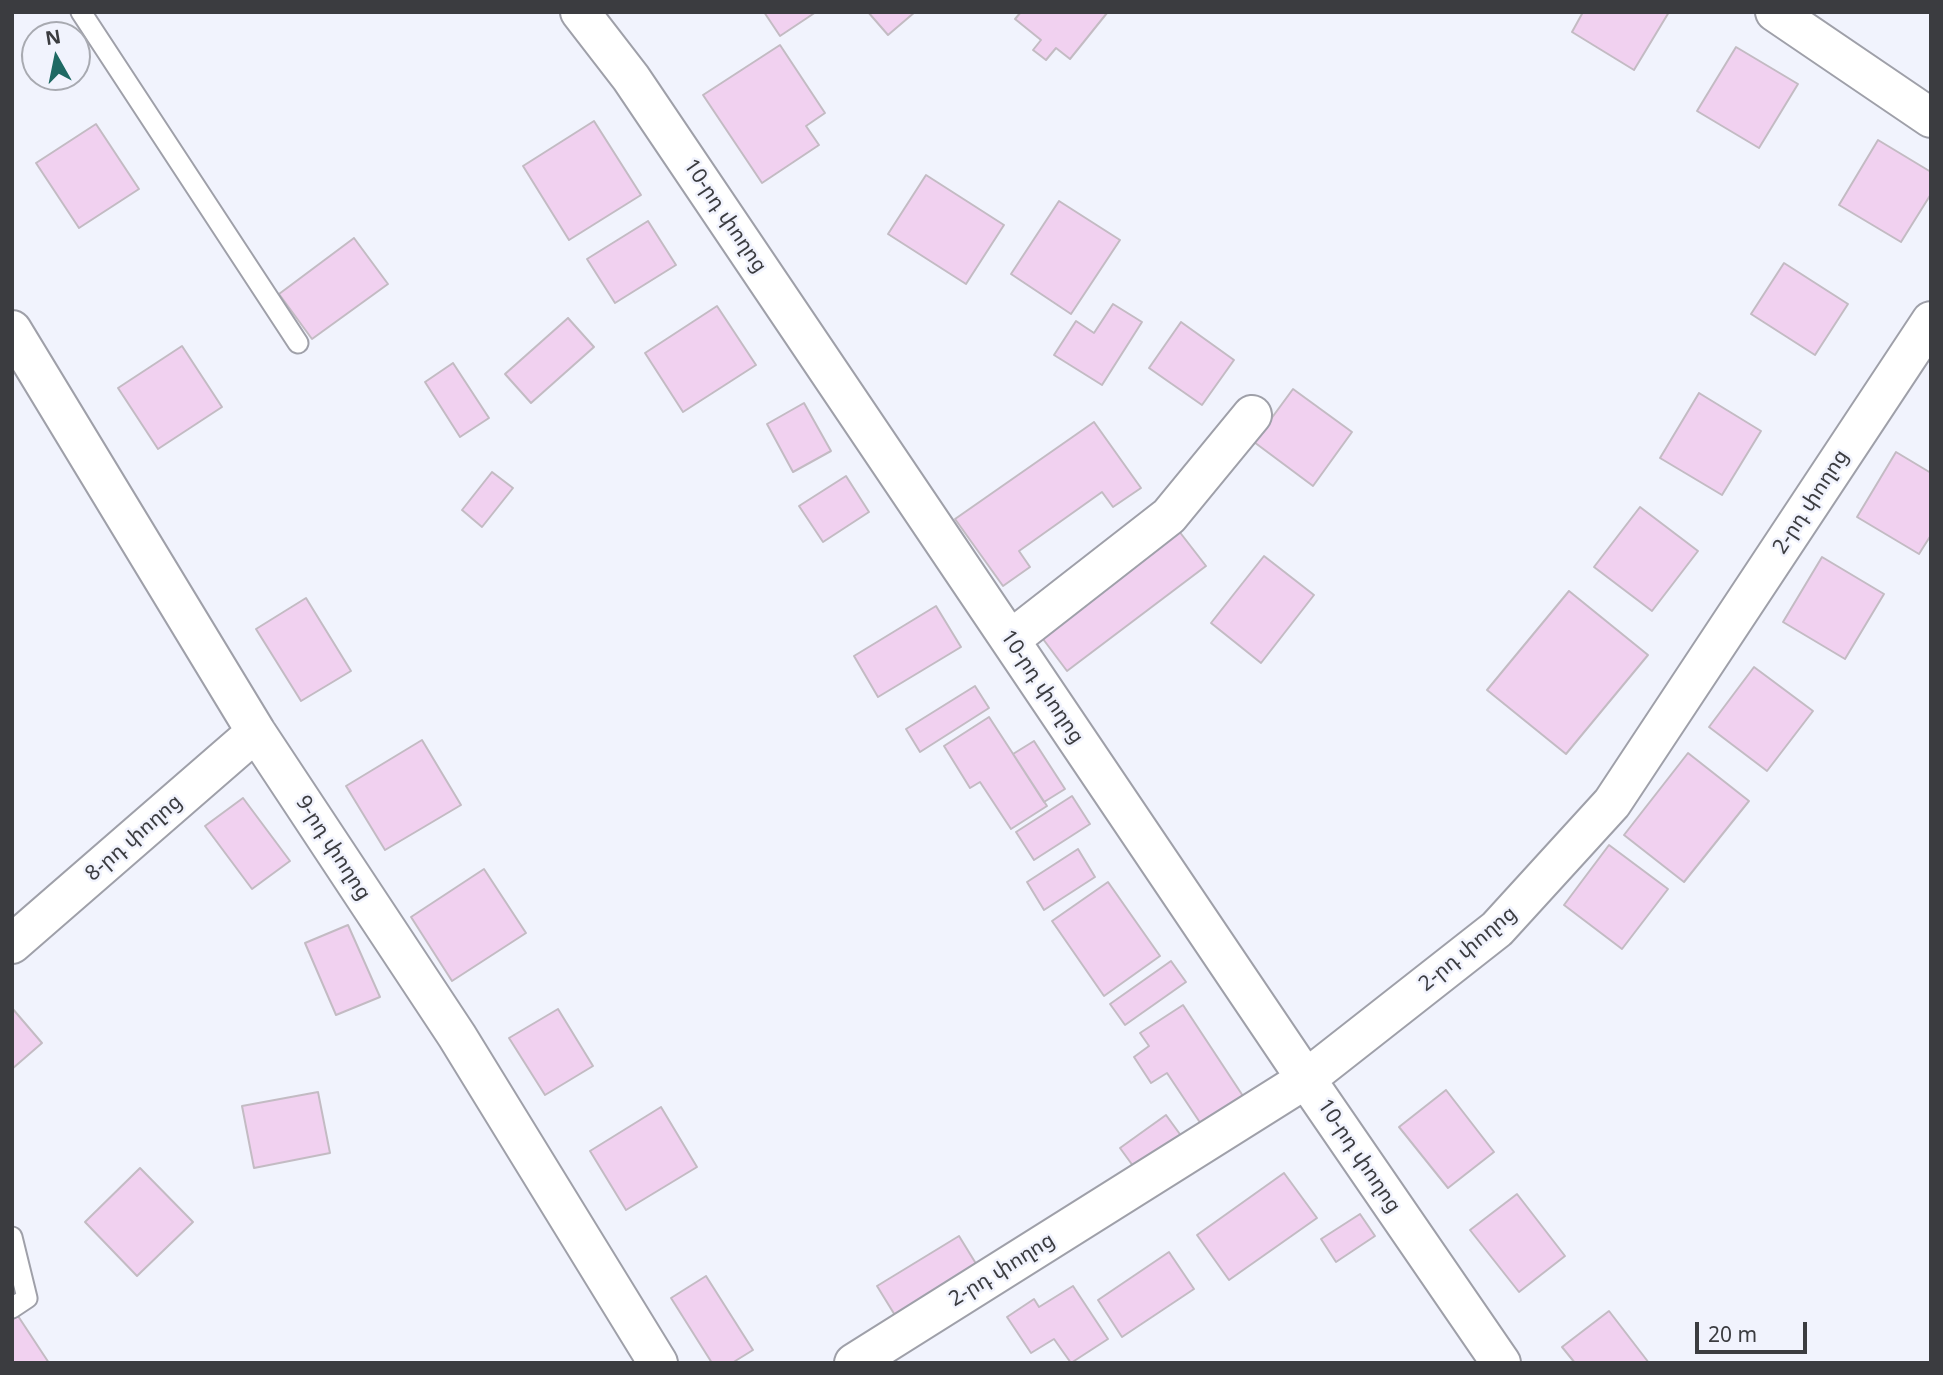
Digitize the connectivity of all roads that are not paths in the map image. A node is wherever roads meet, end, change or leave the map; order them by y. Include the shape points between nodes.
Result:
1 (81, 12) edge
2 (580, 12) edge
3 (1775, 12) edge
4 (1931, 118) edge
5 (1931, 321) edge
6 (12, 330) edge
7 (298, 343) dead end
8 (1252, 415) dead end
9 (1010, 640) junction
10 (256, 732) junction
11 (12, 944) edge
12 (1306, 1079) junction
13 (12, 1237) edge
14 (12, 1308) edge
15 (658, 1363) edge
16 (854, 1363) edge
17 (1501, 1363) edge

1 - 7 lane
2 - 9 street, 10-րդ փողոց via 632,78
3 - 4 street
5 - 12 street, 2-րդ փողոց via 1612,803 1497,929
6 - 10 street, 9-րդ փողոց
8 - 9 street via 1169,516
9 - 12 street, 10-րդ փողոց
10 - 11 street, 8-րդ փողոց
10 - 15 street, 9-րդ փողոց via 457,1036
12 - 16 street, 2-րդ փողոց
12 - 17 street, 10-րդ փողոց
13 - 14 lane via 27,1298

